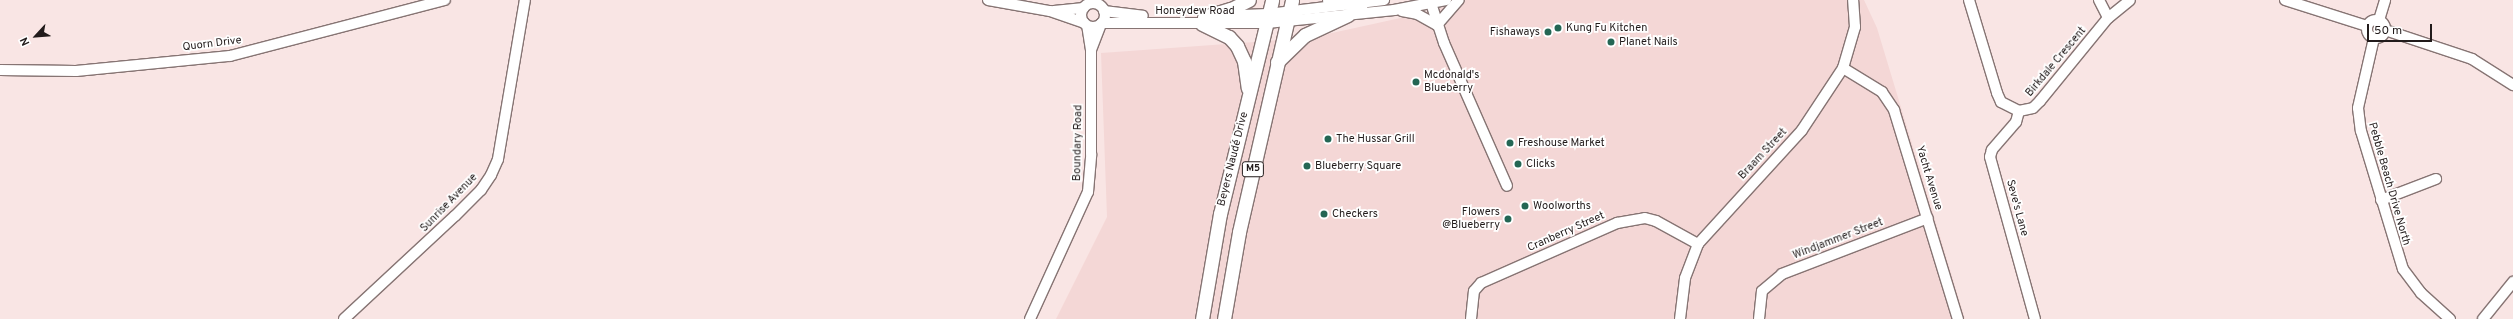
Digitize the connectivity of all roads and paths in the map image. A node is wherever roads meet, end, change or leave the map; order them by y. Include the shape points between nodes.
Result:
1 (445, 0) edge
2 (525, 0) edge
3 (988, 0) edge
4 (1249, 0) edge
5 (1272, 0) edge
6 (1329, 0) edge
7 (1384, 0) edge
8 (1446, 0) edge
9 (1459, 0) edge
10 (1853, 0) edge
11 (1969, 0) edge
12 (2099, 0) edge
13 (2130, 0) edge
14 (2285, 0) edge
15 (2385, 0) edge
16 (1430, 1) edge
17 (1088, 4) edge
18 (1361, 5) junction
19 (1102, 6) edge
20 (1394, 10) junction
21 (1289, 11) edge
22 (1050, 12) junction
23 (1348, 15) junction
24 (2108, 18) junction
25 (1268, 19) junction
26 (2379, 20) junction
27 (1203, 21) junction
28 (1086, 24) junction
29 (1102, 24) junction
30 (1437, 25) junction
31 (2367, 26) junction
32 (2385, 30) junction
33 (2374, 38) junction
34 (1091, 50) junction
35 (1276, 62) junction
36 (1843, 68) junction
37 (0, 70) edge
38 (2513, 85) edge
39 (1249, 94) junction
40 (2019, 111) junction
41 (2436, 179) dead end
42 (1507, 186) dead end
43 (2381, 200) junction
44 (1928, 218) junction
45 (1698, 244) junction
46 (2513, 282) edge
47 (344, 319) edge
48 (1030, 319) edge
49 (1202, 319) edge
50 (1224, 319) edge
51 (1471, 319) edge
52 (1680, 319) edge
53 (1759, 319) edge
54 (1958, 319) edge
55 (2036, 319) edge
56 (2450, 319) edge
57 (2483, 319) edge

1 - 37 street, Quorn Drive via 230,56 76,71
2 - 47 street, Sunrise Avenue via 498,159 491,175 481,190 455,216
3 - 22 street
4 - 27 main road
5 - 25 main road, Beyers Naudé Drive / M5
6 - 18 main road
7 - 18 street
8 - 16 street
9 - 30 street
10 - 36 street, Braam Street via 1855,27
11 - 40 street via 2001,102
12 - 24 street
13 - 24 street, Birkdale Crescent
14 - 31 street
15 - 26 street
16 - 20 street
16 - 30 street
17 - 19 street
17 - 22 street
17 - 28 street via 1082,16
18 - 21 street
19 - 27 street, Honeydew Road via 1135,16
19 - 29 street
20 - 23 street
20 - 30 street via 1417,14
21 - 23 street
21 - 25 street, Honeydew Road
21 - 35 main road, Beyers Naudé Drive / M5
22 - 28 street
23 - 35 main road via 1305,35
24 - 40 street, Birkdale Crescent via 2040,101 2033,108
25 - 27 street, Honeydew Road
25 - 39 main road, Beyers Naudé Drive / M5
26 - 31 street via 2373,20
26 - 32 street
27 - 29 street, Honeydew Road
27 - 39 main road via 1237,46 1244,61
28 - 29 street via 1094,27
28 - 34 street, Boundary Road
29 - 34 street, Boundary Road
30 - 42 street
31 - 33 street via 2369,35
32 - 33 street via 2381,36
32 - 38 street via 2472,59
33 - 43 street, Pebble Beach Drive North via 2358,108 2358,119
34 - 48 street, Boundary Road via 1091,154 1088,192
35 - 50 main road, Beyers Naudé Drive / M5 via 1239,232
36 - 44 street, Yacht Avenue via 1882,92 1889,100 1899,123
36 - 45 street, Braam Street via 1802,130
39 - 49 main road, Beyers Naudé Drive / M5 via 1220,214
40 - 55 street, Seve's Lane via 2016,122 1992,150 1990,158
41 - 43 street
43 - 56 street, Pebble Beach Drive North via 2403,269 2422,293
44 - 53 street, Windjammer Street via 1782,274 1762,291
44 - 54 street, Yacht Avenue
45 - 51 street, Cranberry Street via 1656,221 1645,218 1617,223 1481,283 1474,291
45 - 52 street, Braam Street via 1685,278
46 - 57 street

